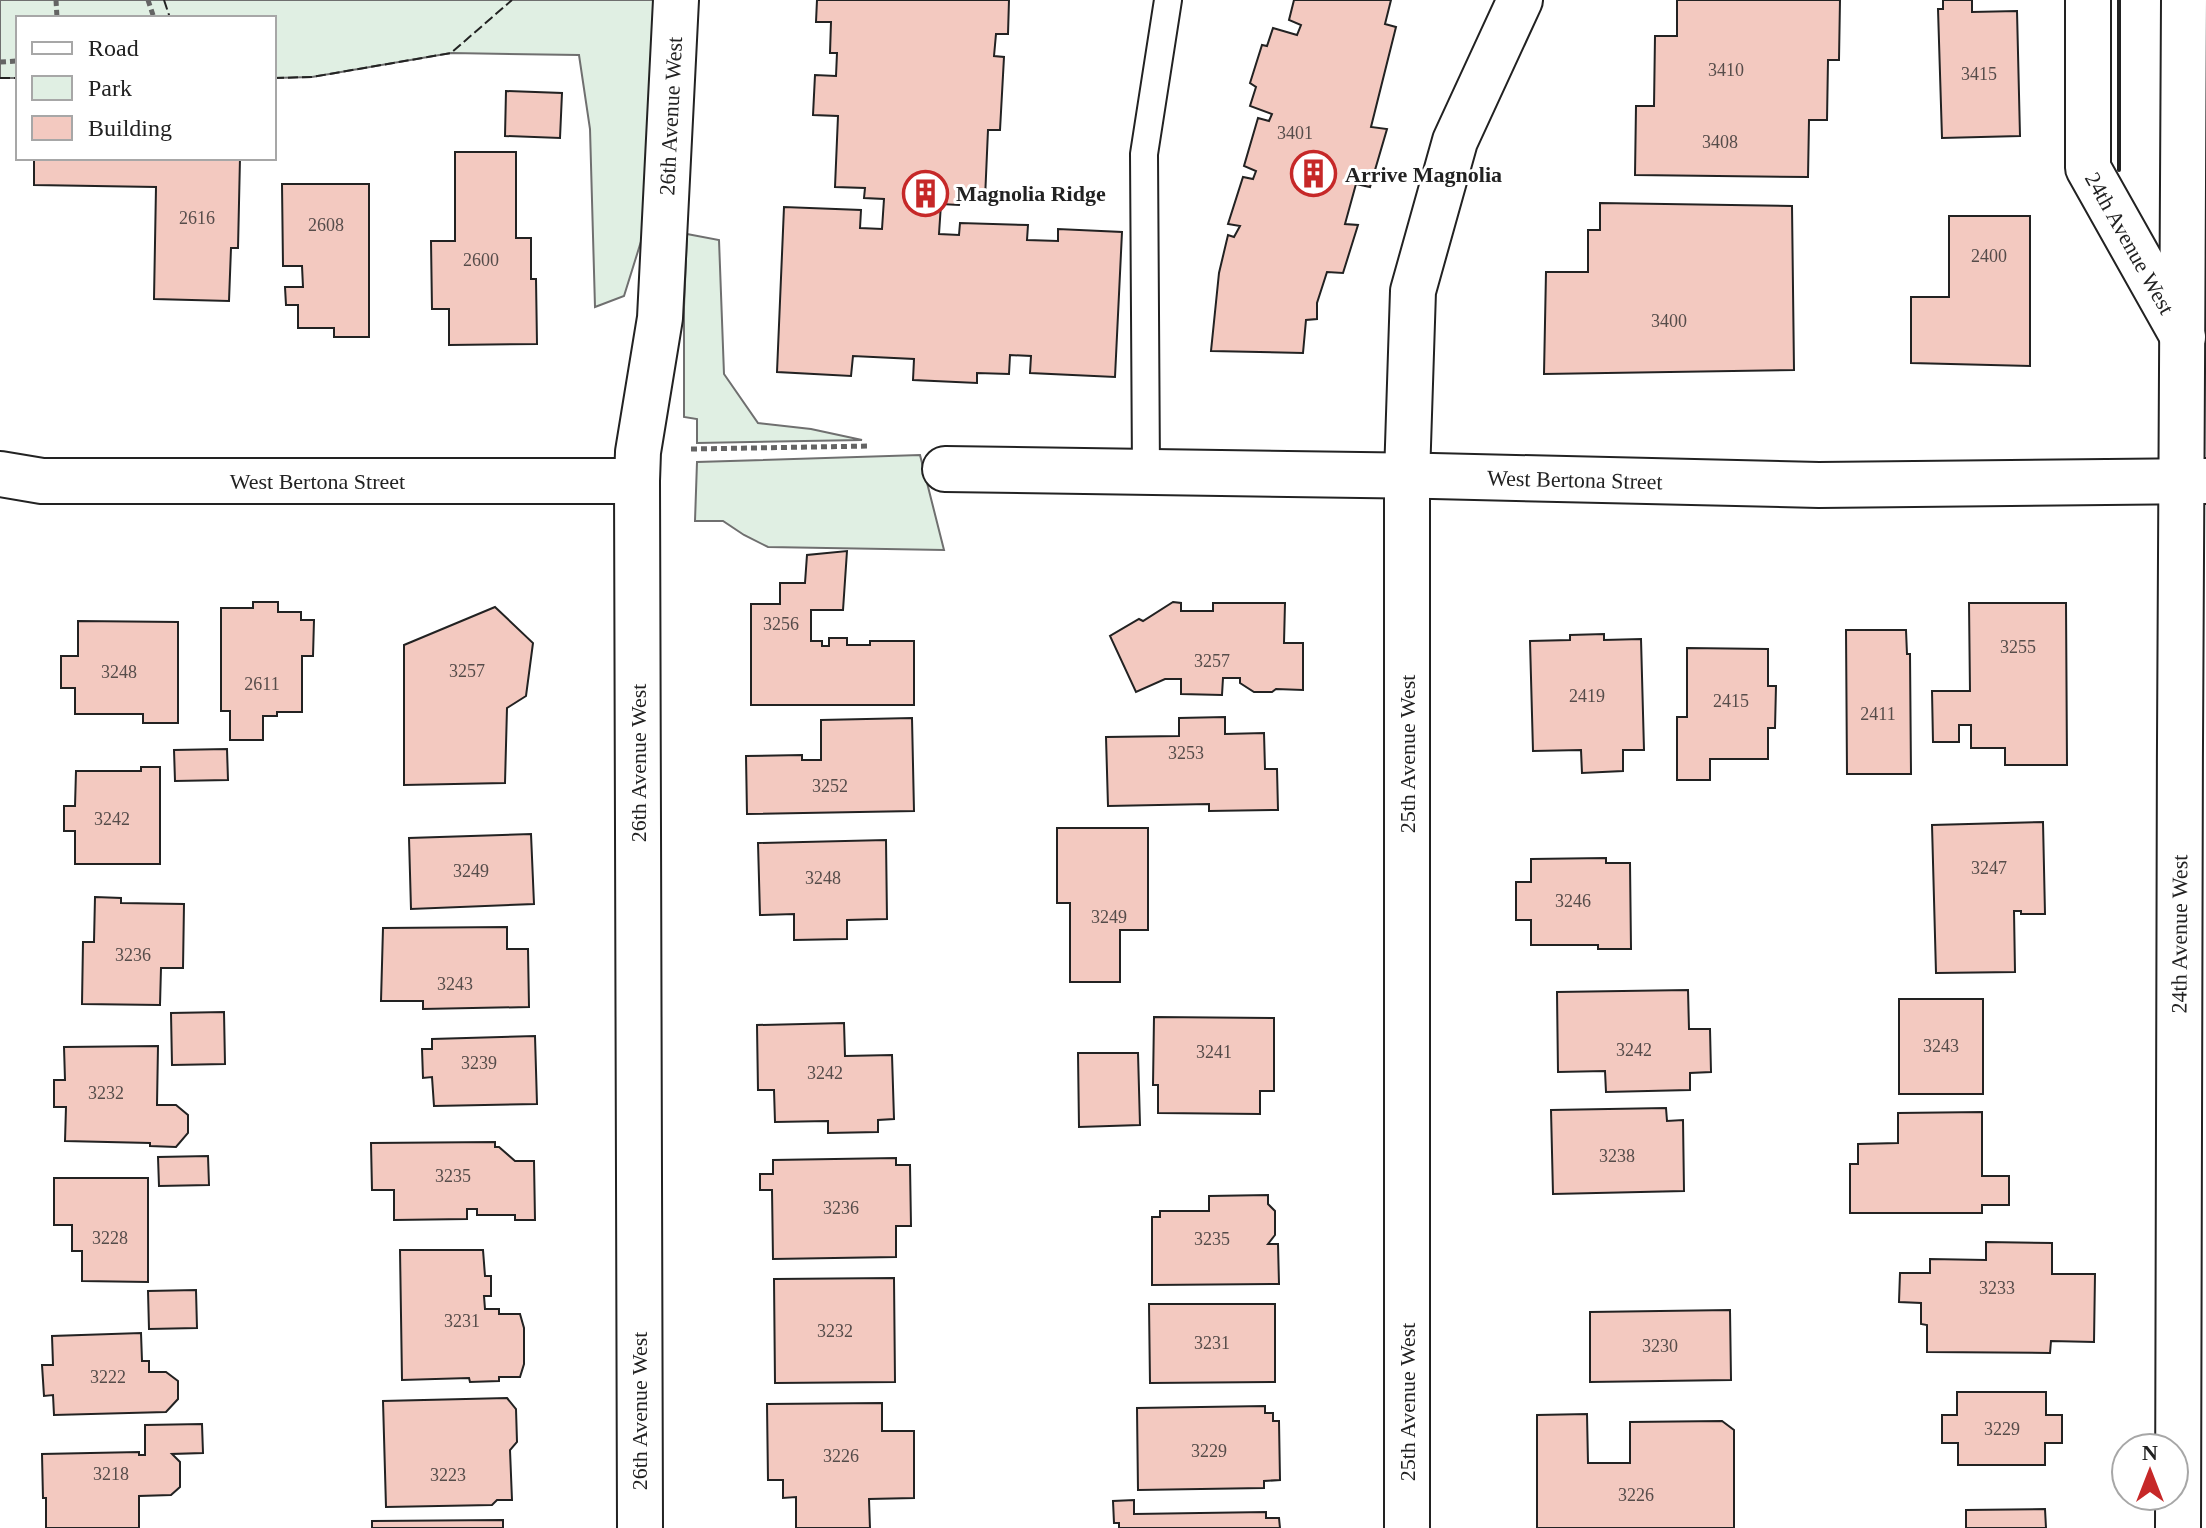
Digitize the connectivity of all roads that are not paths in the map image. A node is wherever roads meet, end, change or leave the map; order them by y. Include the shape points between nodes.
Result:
1 (676, 0) edge
2 (1168, 0) edge
3 (1520, 0) edge
4 (2088, 0) edge
5 (2184, 0) edge
6 (2184, 338) junction
7 (945, 469) dead end
8 (1146, 472) junction
9 (0, 474) edge
10 (1407, 476) junction
11 (637, 481) junction
12 (2194, 481) edge
13 (640, 1528) edge
14 (1407, 1528) edge
15 (2178, 1528) edge

1 - 11 street, 26th Avenue West via 660,318
2 - 8 lane via 1144,154
3 - 10 street, 25th Avenue West via 1455,141 1413,291
4 - 6 street, 24th Avenue West via 2088,168
5 - 6 street, 24th Avenue West
6 - 12 street, 24th Avenue West
7 - 8 street, West Bertona Street
8 - 10 street, West Bertona Street
9 - 11 street, West Bertona Street via 42,481
10 - 12 street, West Bertona Street via 1819,485
10 - 14 street, 25th Avenue West
11 - 13 street, 26th Avenue West
12 - 15 street, 24th Avenue West via 2176,1179

